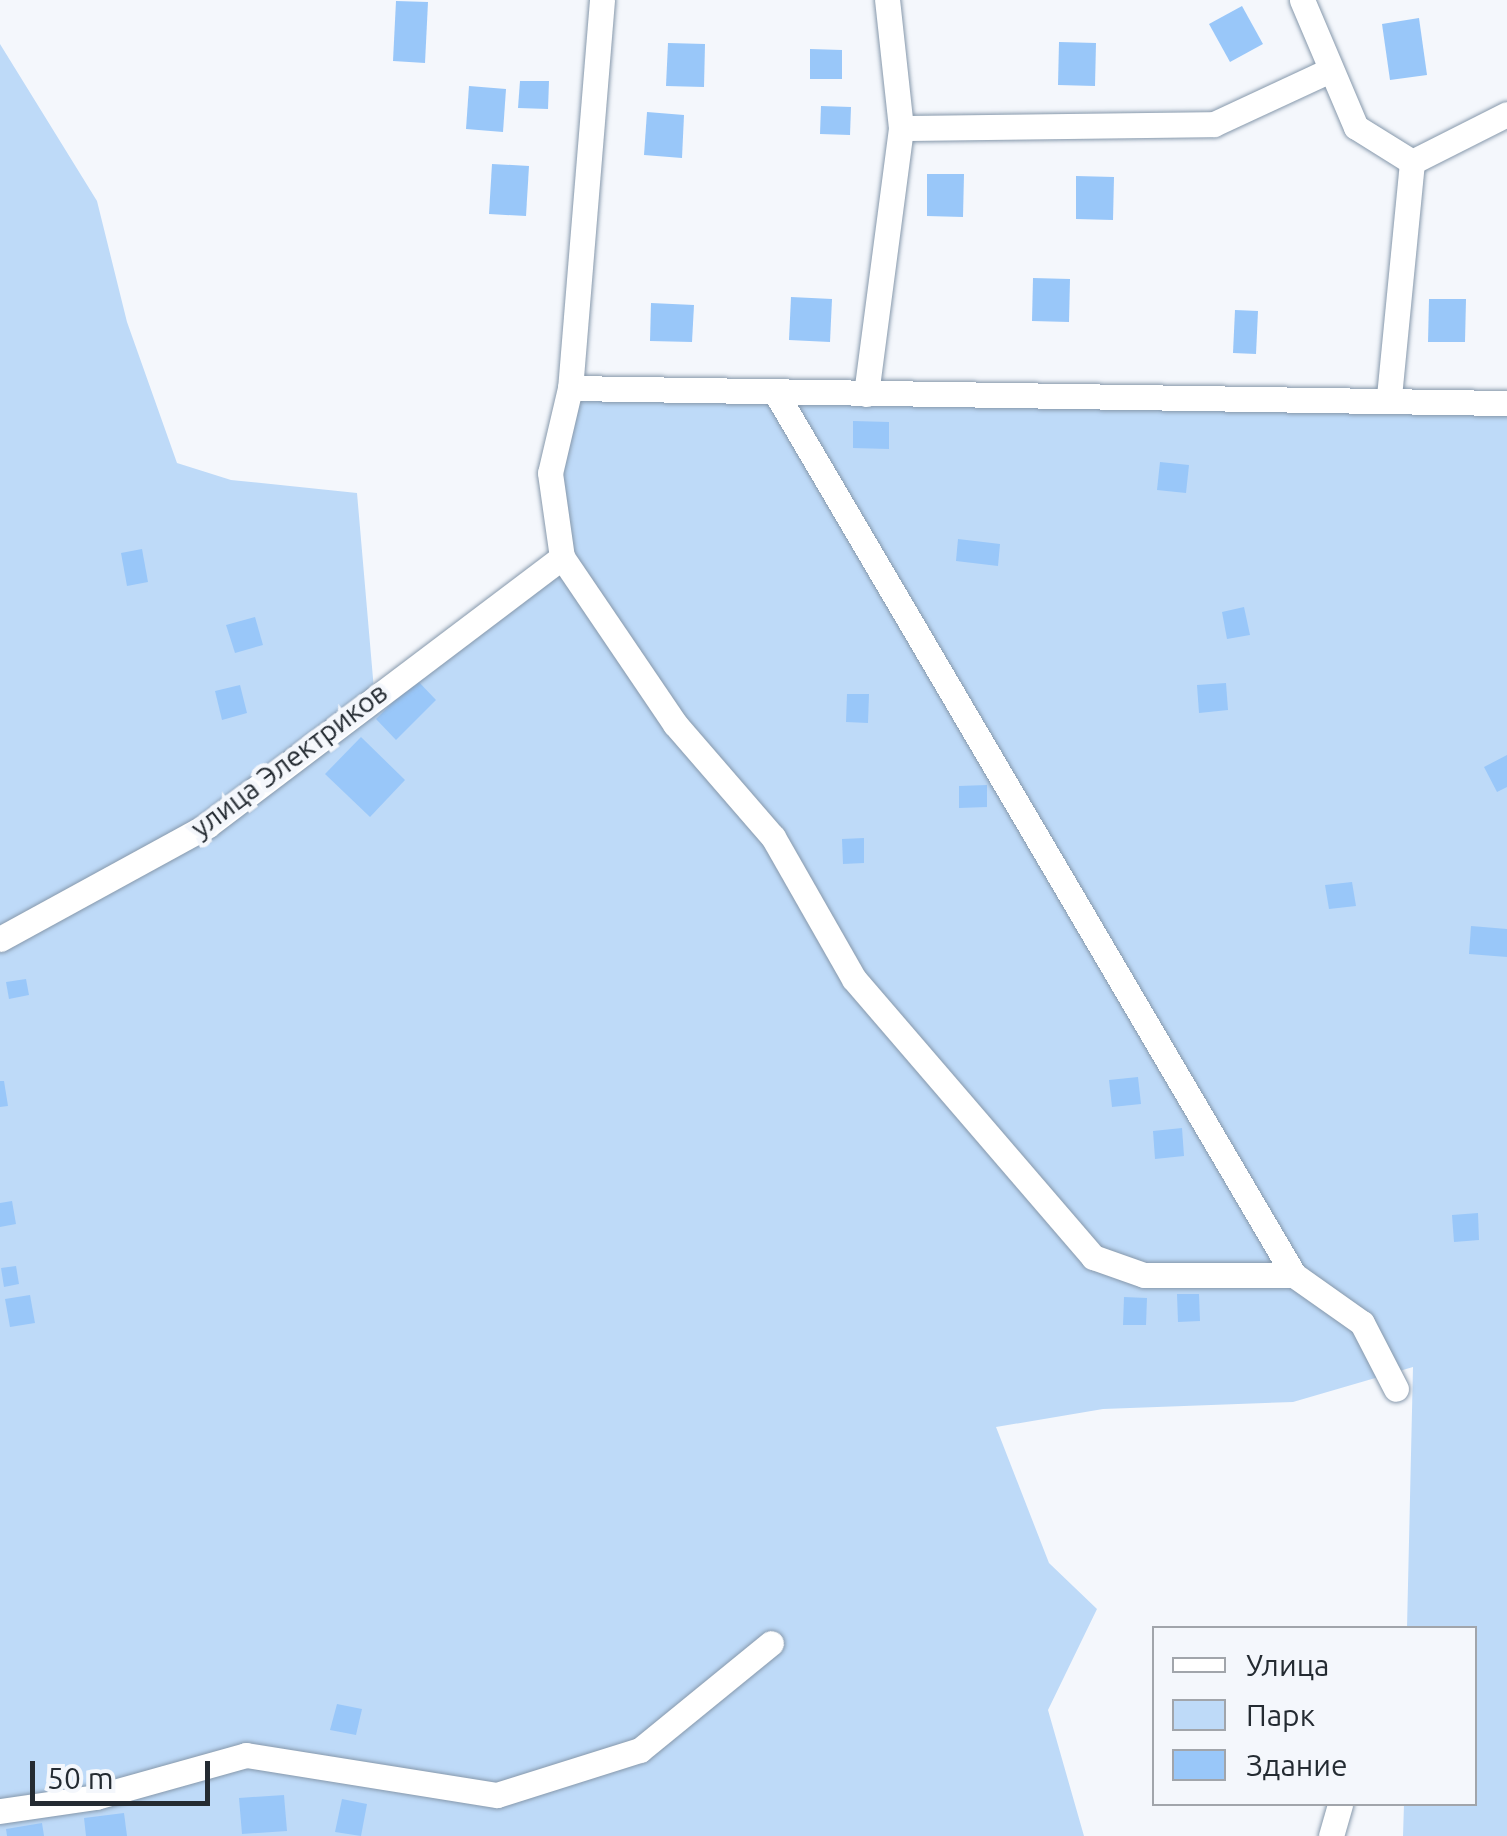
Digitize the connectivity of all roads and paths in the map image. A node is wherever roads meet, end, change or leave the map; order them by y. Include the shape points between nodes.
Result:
1 (602, 0) edge
2 (888, 0) edge
3 (1302, 0) edge
4 (1328, 70) junction
5 (1507, 114) edge
6 (901, 128) junction
7 (1412, 162) junction
8 (570, 388) junction
9 (778, 394) junction
10 (866, 394) junction
11 (1389, 396) junction
12 (1507, 403) edge
13 (562, 557) junction
14 (0, 939) edge
15 (1294, 1275) junction
16 (1396, 1389) dead end
17 (771, 1643) dead end
18 (1339, 1806) edge
19 (0, 1811) edge
20 (1331, 1836) edge

1 - 8 street
2 - 6 street
3 - 4 street
4 - 6 street via 1214,124
4 - 7 street via 1356,127
5 - 7 street
6 - 10 street
7 - 11 street
8 - 9 street
8 - 13 street via 550,473
9 - 10 street
9 - 15 street
10 - 11 street
11 - 12 street
13 - 14 street, улица Электриков via 208,826
13 - 15 street via 675,724 773,837 854,978 1093,1257 1144,1276
15 - 16 street via 1362,1323
17 - 19 street via 640,1750 497,1796 246,1754 96,1797
18 - 20 street

